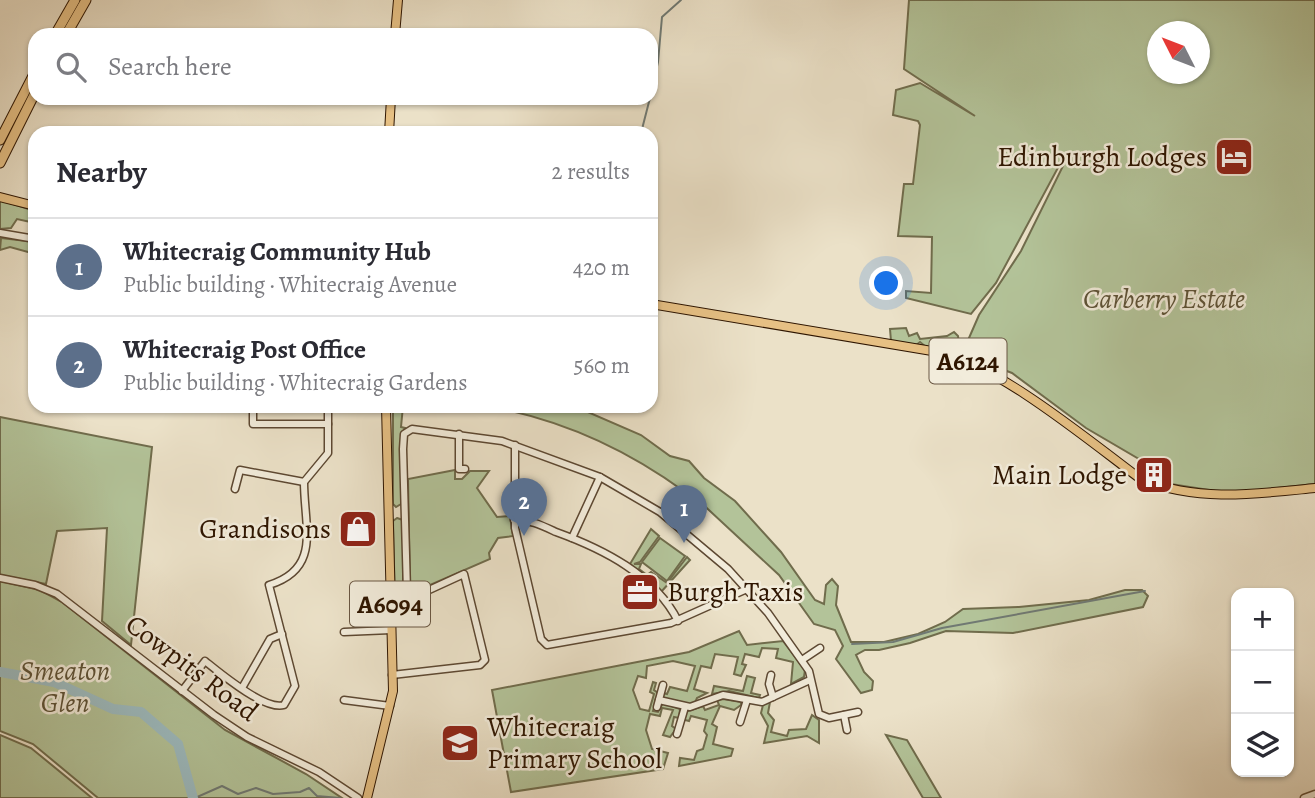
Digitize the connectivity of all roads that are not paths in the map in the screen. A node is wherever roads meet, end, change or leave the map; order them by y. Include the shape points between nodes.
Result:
1 (75, 0) edge
2 (86, 0) edge
3 (398, 0) edge
4 (59, 28) edge
5 (70, 28) edge
6 (396, 28) edge
7 (28, 86) edge
8 (29, 105) edge
9 (391, 105) edge
10 (389, 126) edge
11 (0, 140) edge
12 (0, 163) edge
13 (4, 198) edge
14 (28, 204) edge
15 (0, 233) edge
16 (28, 238) edge
17 (658, 305) edge
18 (253, 413) edge
19 (328, 413) edge
20 (386, 413) edge
21 (328, 424) junction
22 (459, 434) junction
23 (515, 445) junction
24 (465, 469) dead end
25 (600, 477) junction
26 (304, 482) junction
27 (1315, 488) edge
28 (235, 489) dead end
29 (388, 512) junction
30 (405, 512) junction
31 (514, 520) junction
32 (572, 538) junction
33 (0, 578) edge
34 (747, 589) junction
35 (678, 621) junction
36 (391, 631) junction
37 (344, 632) dead end
38 (282, 634) junction
39 (820, 648) dead end
40 (802, 660) junction
41 (485, 662) junction
42 (491, 667) dead end
43 (392, 675) junction
44 (771, 675) dead end
45 (810, 680) junction
46 (663, 685) dead end
47 (242, 688) junction
48 (182, 691) junction
49 (773, 697) junction
50 (344, 699) dead end
51 (747, 700) junction
52 (390, 706) junction
53 (685, 706) junction
54 (858, 712) dead end
55 (844, 715) junction
56 (740, 722) dead end
57 (847, 730) dead end
58 (677, 734) dead end
59 (1315, 794) edge
60 (358, 798) edge
61 (367, 798) edge
62 (1304, 798) edge

1 - 4 highway
2 - 5 highway
3 - 6 main road
7 - 11 highway
8 - 12 highway
9 - 10 main road
13 - 14 main road
15 - 16 street
17 - 27 main road, A6124 via 967,360 1142,480 1164,488 1203,496
18 - 21 street via 253,424
19 - 21 street
20 - 29 main road, A6094
21 - 26 street via 328,453
22 - 23 street
22 - 24 street via 459,469
22 - 30 street via 412,429 404,434
23 - 25 street
23 - 31 street
25 - 32 street
25 - 34 street via 679,525
26 - 28 street via 240,470
26 - 38 street via 305,558 291,577 269,585
29 - 30 street
29 - 36 main road, A6094
30 - 41 street via 408,594 416,596 464,574
31 - 32 street
31 - 35 street via 543,643 551,646
32 - 35 street via 642,577
33 - 48 street, Cowpits Road via 35,584 57,594
34 - 35 street
34 - 40 street
36 - 37 street
36 - 43 main road, A6094
38 - 47 street via 270,639
38 - 47 street via 295,683 286,702 278,707
39 - 40 street
40 - 45 street
41 - 42 street
41 - 43 street
43 - 52 main road, A6094
44 - 49 street
45 - 49 street
45 - 55 street via 819,714 825,718
46 - 53 street via 658,704
47 - 48 street via 205,661
48 - 60 street, Cowpits Road via 247,737 298,761
49 - 51 street via 762,702
50 - 52 street
51 - 53 street via 723,695 695,707
51 - 56 street
52 - 61 main road, A6094
53 - 58 street
54 - 55 street
55 - 57 street
59 - 62 street

